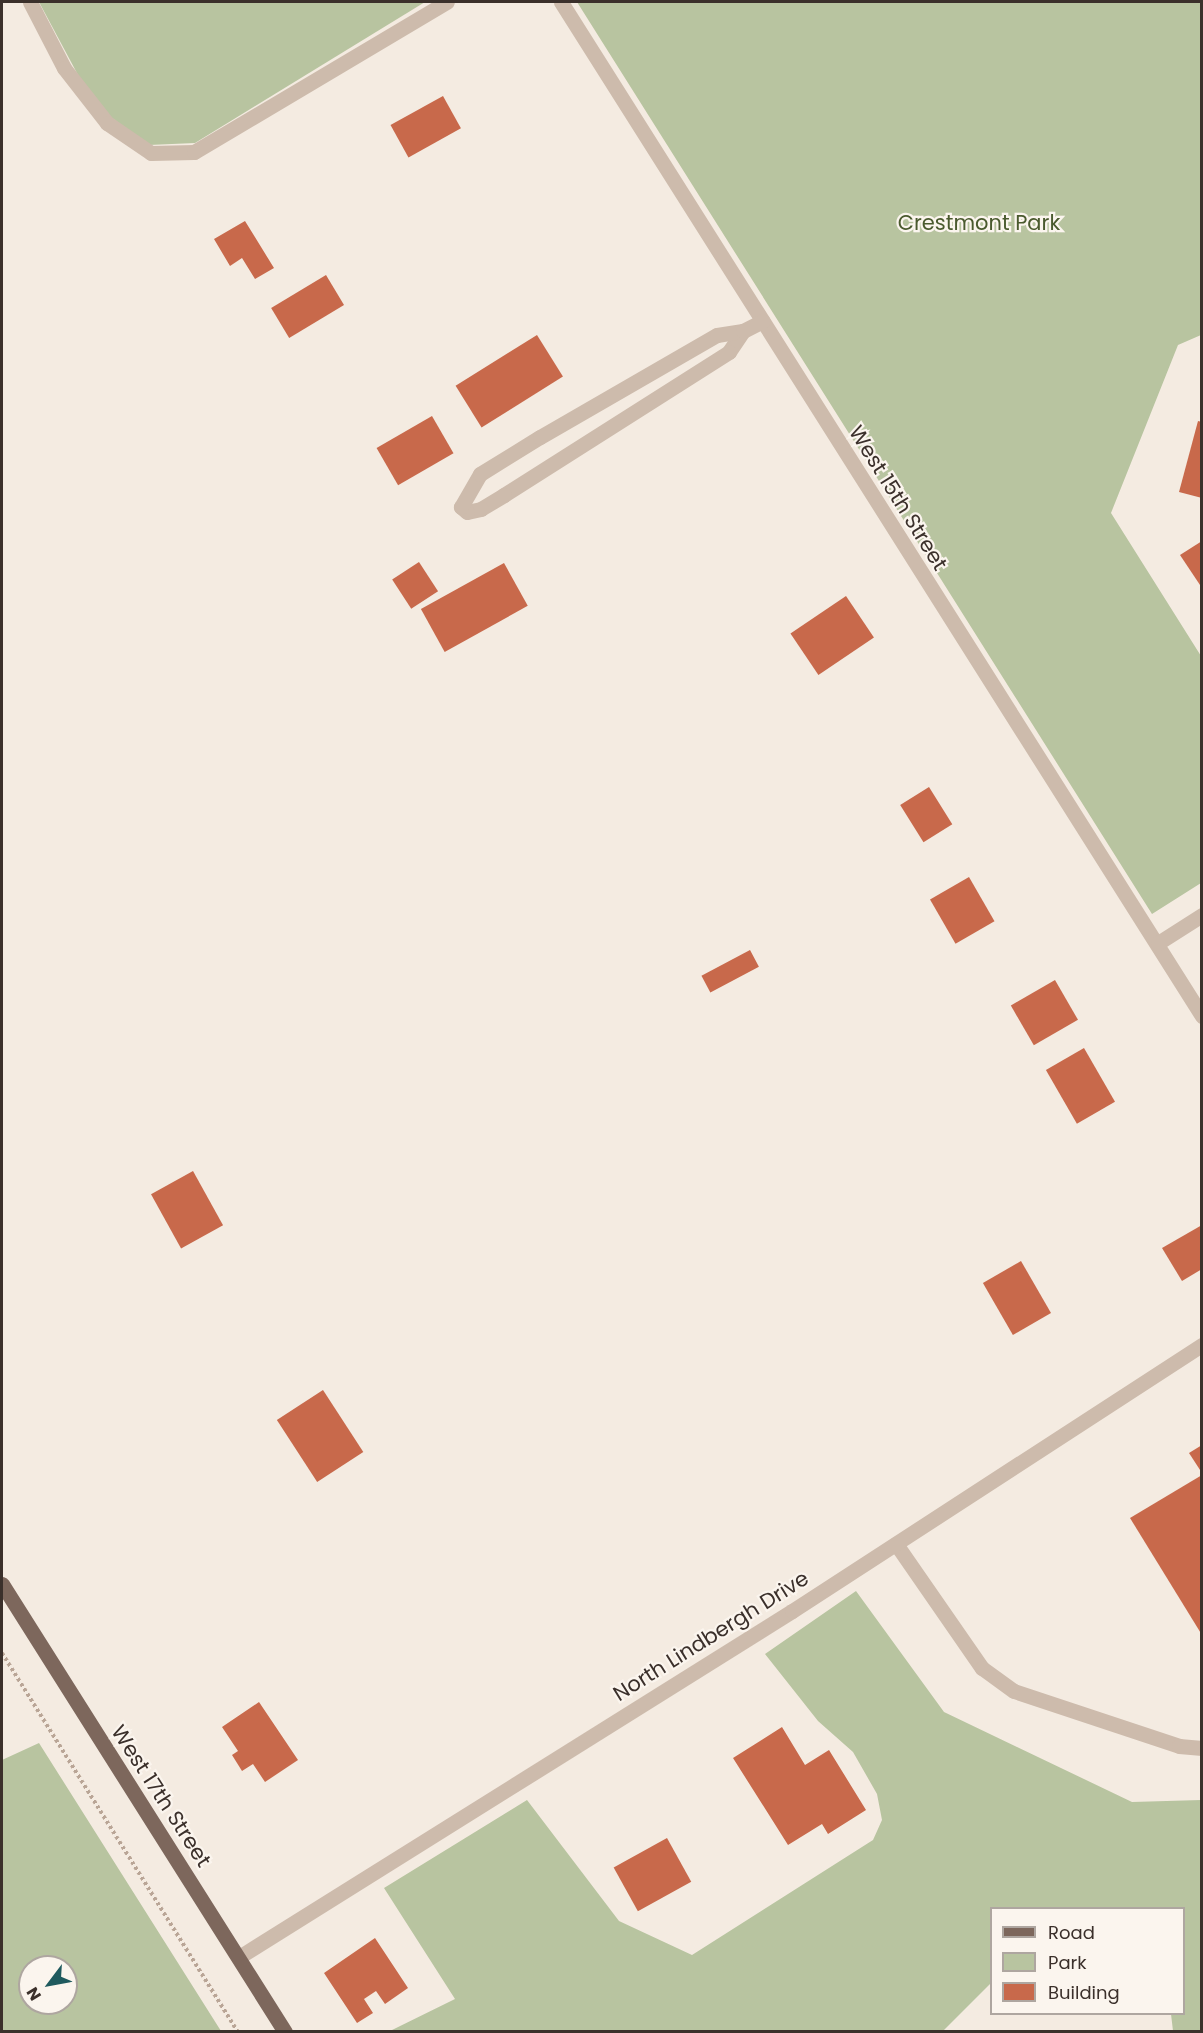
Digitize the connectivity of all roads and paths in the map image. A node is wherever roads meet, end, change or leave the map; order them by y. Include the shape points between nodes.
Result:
1 (30, 2) edge
2 (447, 2) edge
3 (561, 2) edge
4 (763, 321) junction
5 (743, 332) junction
6 (1202, 915) edge
7 (1158, 943) junction
8 (1202, 1016) edge
9 (1202, 1345) edge
10 (896, 1544) junction
11 (2, 1584) edge
12 (2, 1653) edge
13 (1202, 1748) edge
14 (238, 1957) junction
15 (238, 2031) edge
16 (285, 2031) edge

1 - 2 street via 64,68 107,123 150,153 194,152 212,143
3 - 4 street, West 15th Street
4 - 5 street
4 - 7 street, West 15th Street via 1089,845
5 - 5 street via 717,335 480,474 461,507 467,512 481,509 504,495 729,352
6 - 7 street
7 - 8 street, West 15th Street
9 - 10 street, North Lindbergh Drive
10 - 13 street via 982,1668 1014,1691 1179,1746
10 - 14 street, North Lindbergh Drive
11 - 14 main road, West 17th Street
12 - 15 path
14 - 16 main road, West 17th Street

